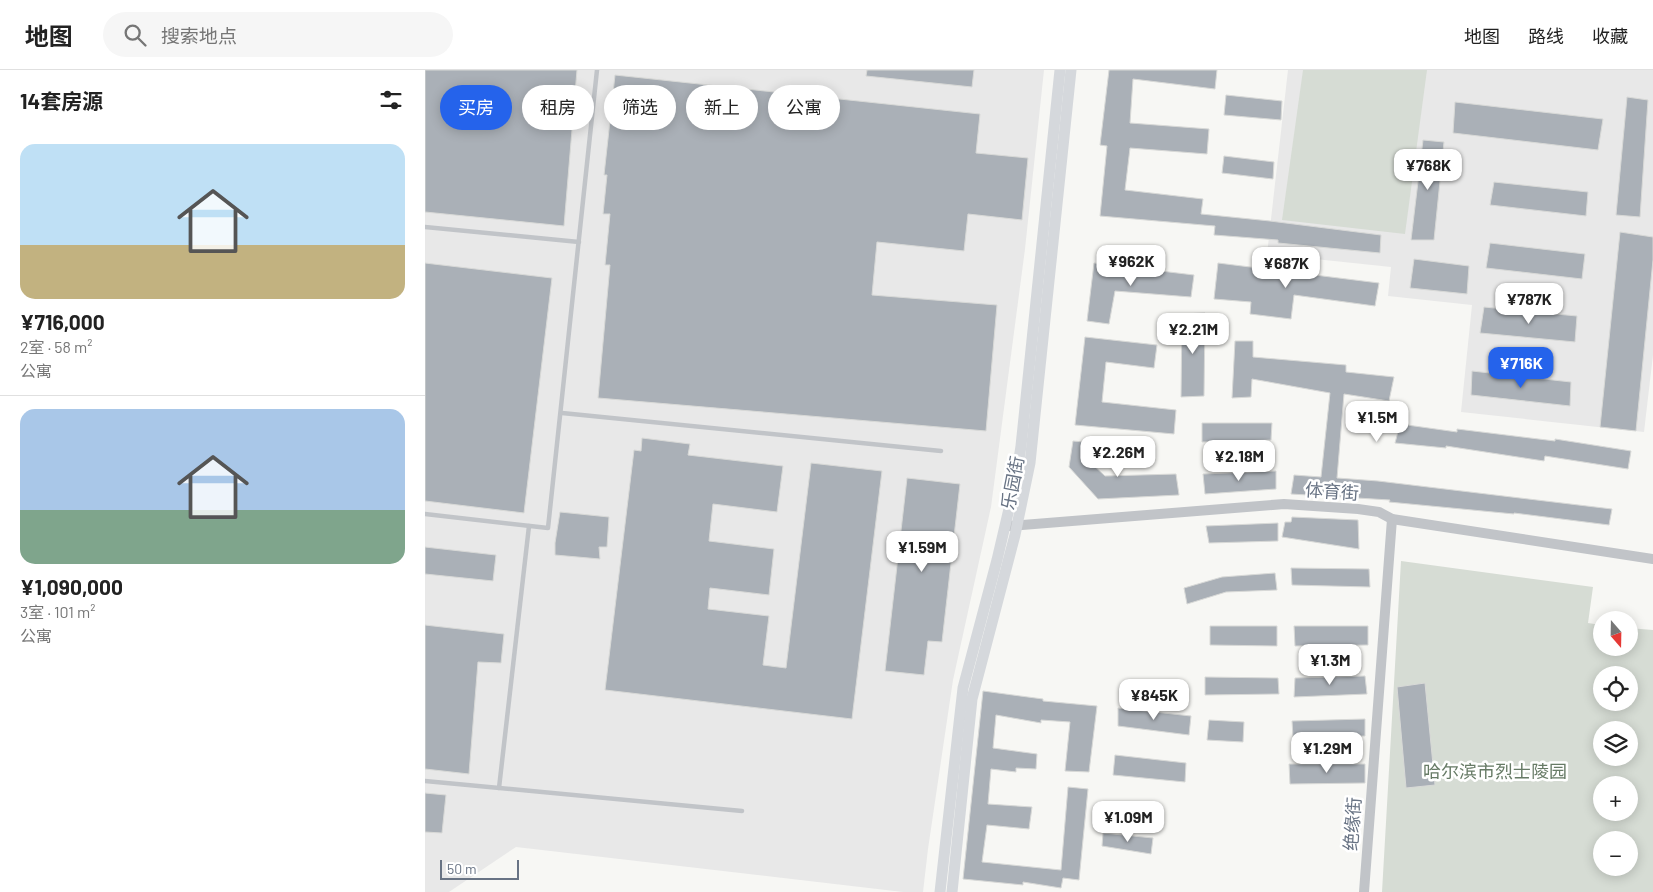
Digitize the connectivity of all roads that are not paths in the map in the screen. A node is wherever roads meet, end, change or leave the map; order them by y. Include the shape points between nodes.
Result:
1 (597, 70) edge
2 (1060, 70) edge
3 (1071, 70) edge
4 (425, 227) edge
5 (579, 242) junction
6 (562, 412) junction
7 (941, 451) dead end
8 (425, 514) edge
9 (1392, 520) junction
10 (1018, 525) junction
11 (529, 526) junction
12 (1005, 526) junction
13 (1653, 559) edge
14 (425, 781) edge
15 (499, 788) junction
16 (743, 811) dead end
17 (940, 892) edge
18 (952, 892) edge
19 (1364, 892) edge

1 - 5 lane
2 - 12 main road, 乐园街 via 1021,446
3 - 10 main road, 乐园街 via 1034,431
4 - 5 lane
5 - 6 lane
6 - 7 lane
6 - 11 lane via 548,528
8 - 11 lane
9 - 10 street, 体育街 via 1379,512 1284,504
9 - 13 street, 体育街
9 - 19 street, 绝缘街
10 - 12 street, 体育街
10 - 18 main road, 乐园街 via 972,699
11 - 15 lane
12 - 17 main road, 乐园街 via 963,688
14 - 15 lane
15 - 16 lane

